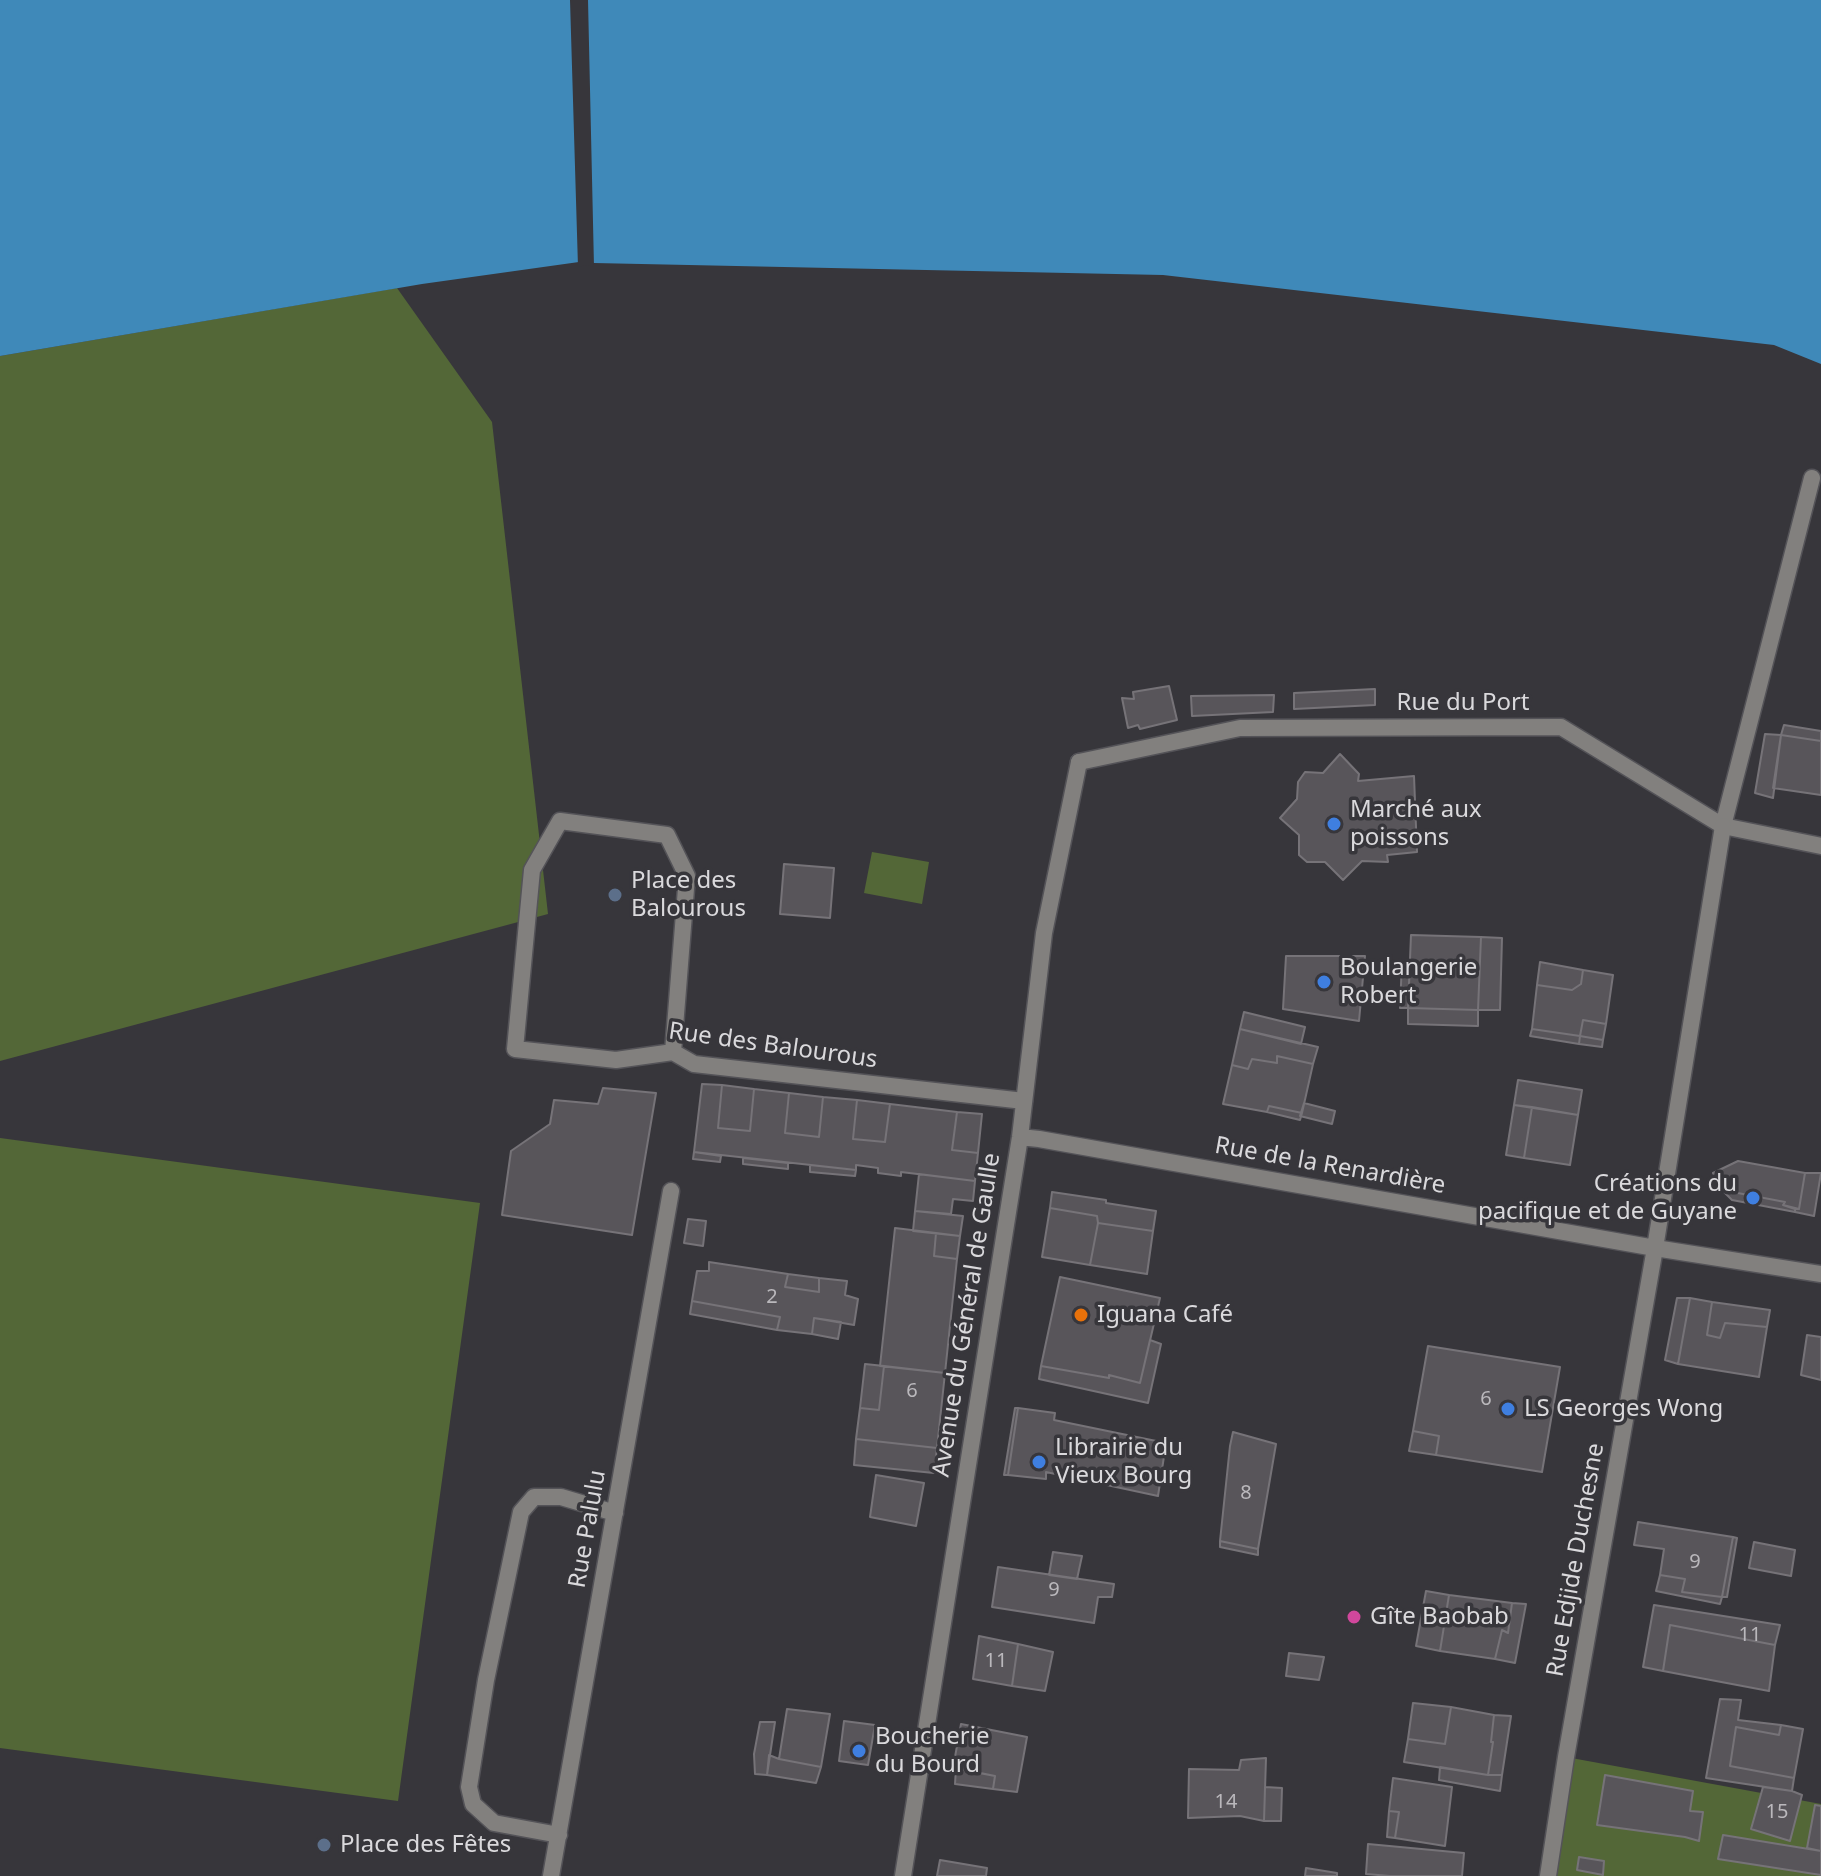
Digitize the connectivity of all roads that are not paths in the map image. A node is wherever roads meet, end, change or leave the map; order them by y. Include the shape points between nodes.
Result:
1 (1812, 478) dead end
2 (1079, 762) joint
3 (1723, 826) junction
4 (1821, 846) edge
5 (673, 1052) junction
6 (1024, 1101) junction
7 (1020, 1137) junction
8 (671, 1191) dead end
9 (1655, 1248) junction
10 (1821, 1274) edge
11 (615, 1513) junction
12 (559, 1835) junction
13 (551, 1876) edge
14 (903, 1876) edge
15 (1548, 1876) edge

1 - 3 street, Rue Edjide Duchesne
2 - 3 street, Rue du Port via 1240,728 1561,727
2 - 6 street, Avenue du Général de Gaulle via 1044,933
3 - 4 street, Rue du Port
3 - 9 street, Rue Edjide Duchesne
5 - 5 street, Rue des Balourous via 616,1060 515,1049 532,870 560,821 667,835 687,876
5 - 6 street, Rue des Balourous via 694,1064
6 - 7 street, Avenue du Général de Gaulle
7 - 9 street, Rue de la Renardière
7 - 14 street, Avenue du Général de Gaulle
8 - 11 street, Rue Palulu
9 - 10 street, Rue de la Renardière
9 - 15 street, Rue Edjide Duchesne
11 - 12 street, Rue Palulu
11 - 12 street via 561,1497 534,1497 521,1512 486,1680 469,1787 473,1804 494,1823
12 - 13 street, Rue Palulu

